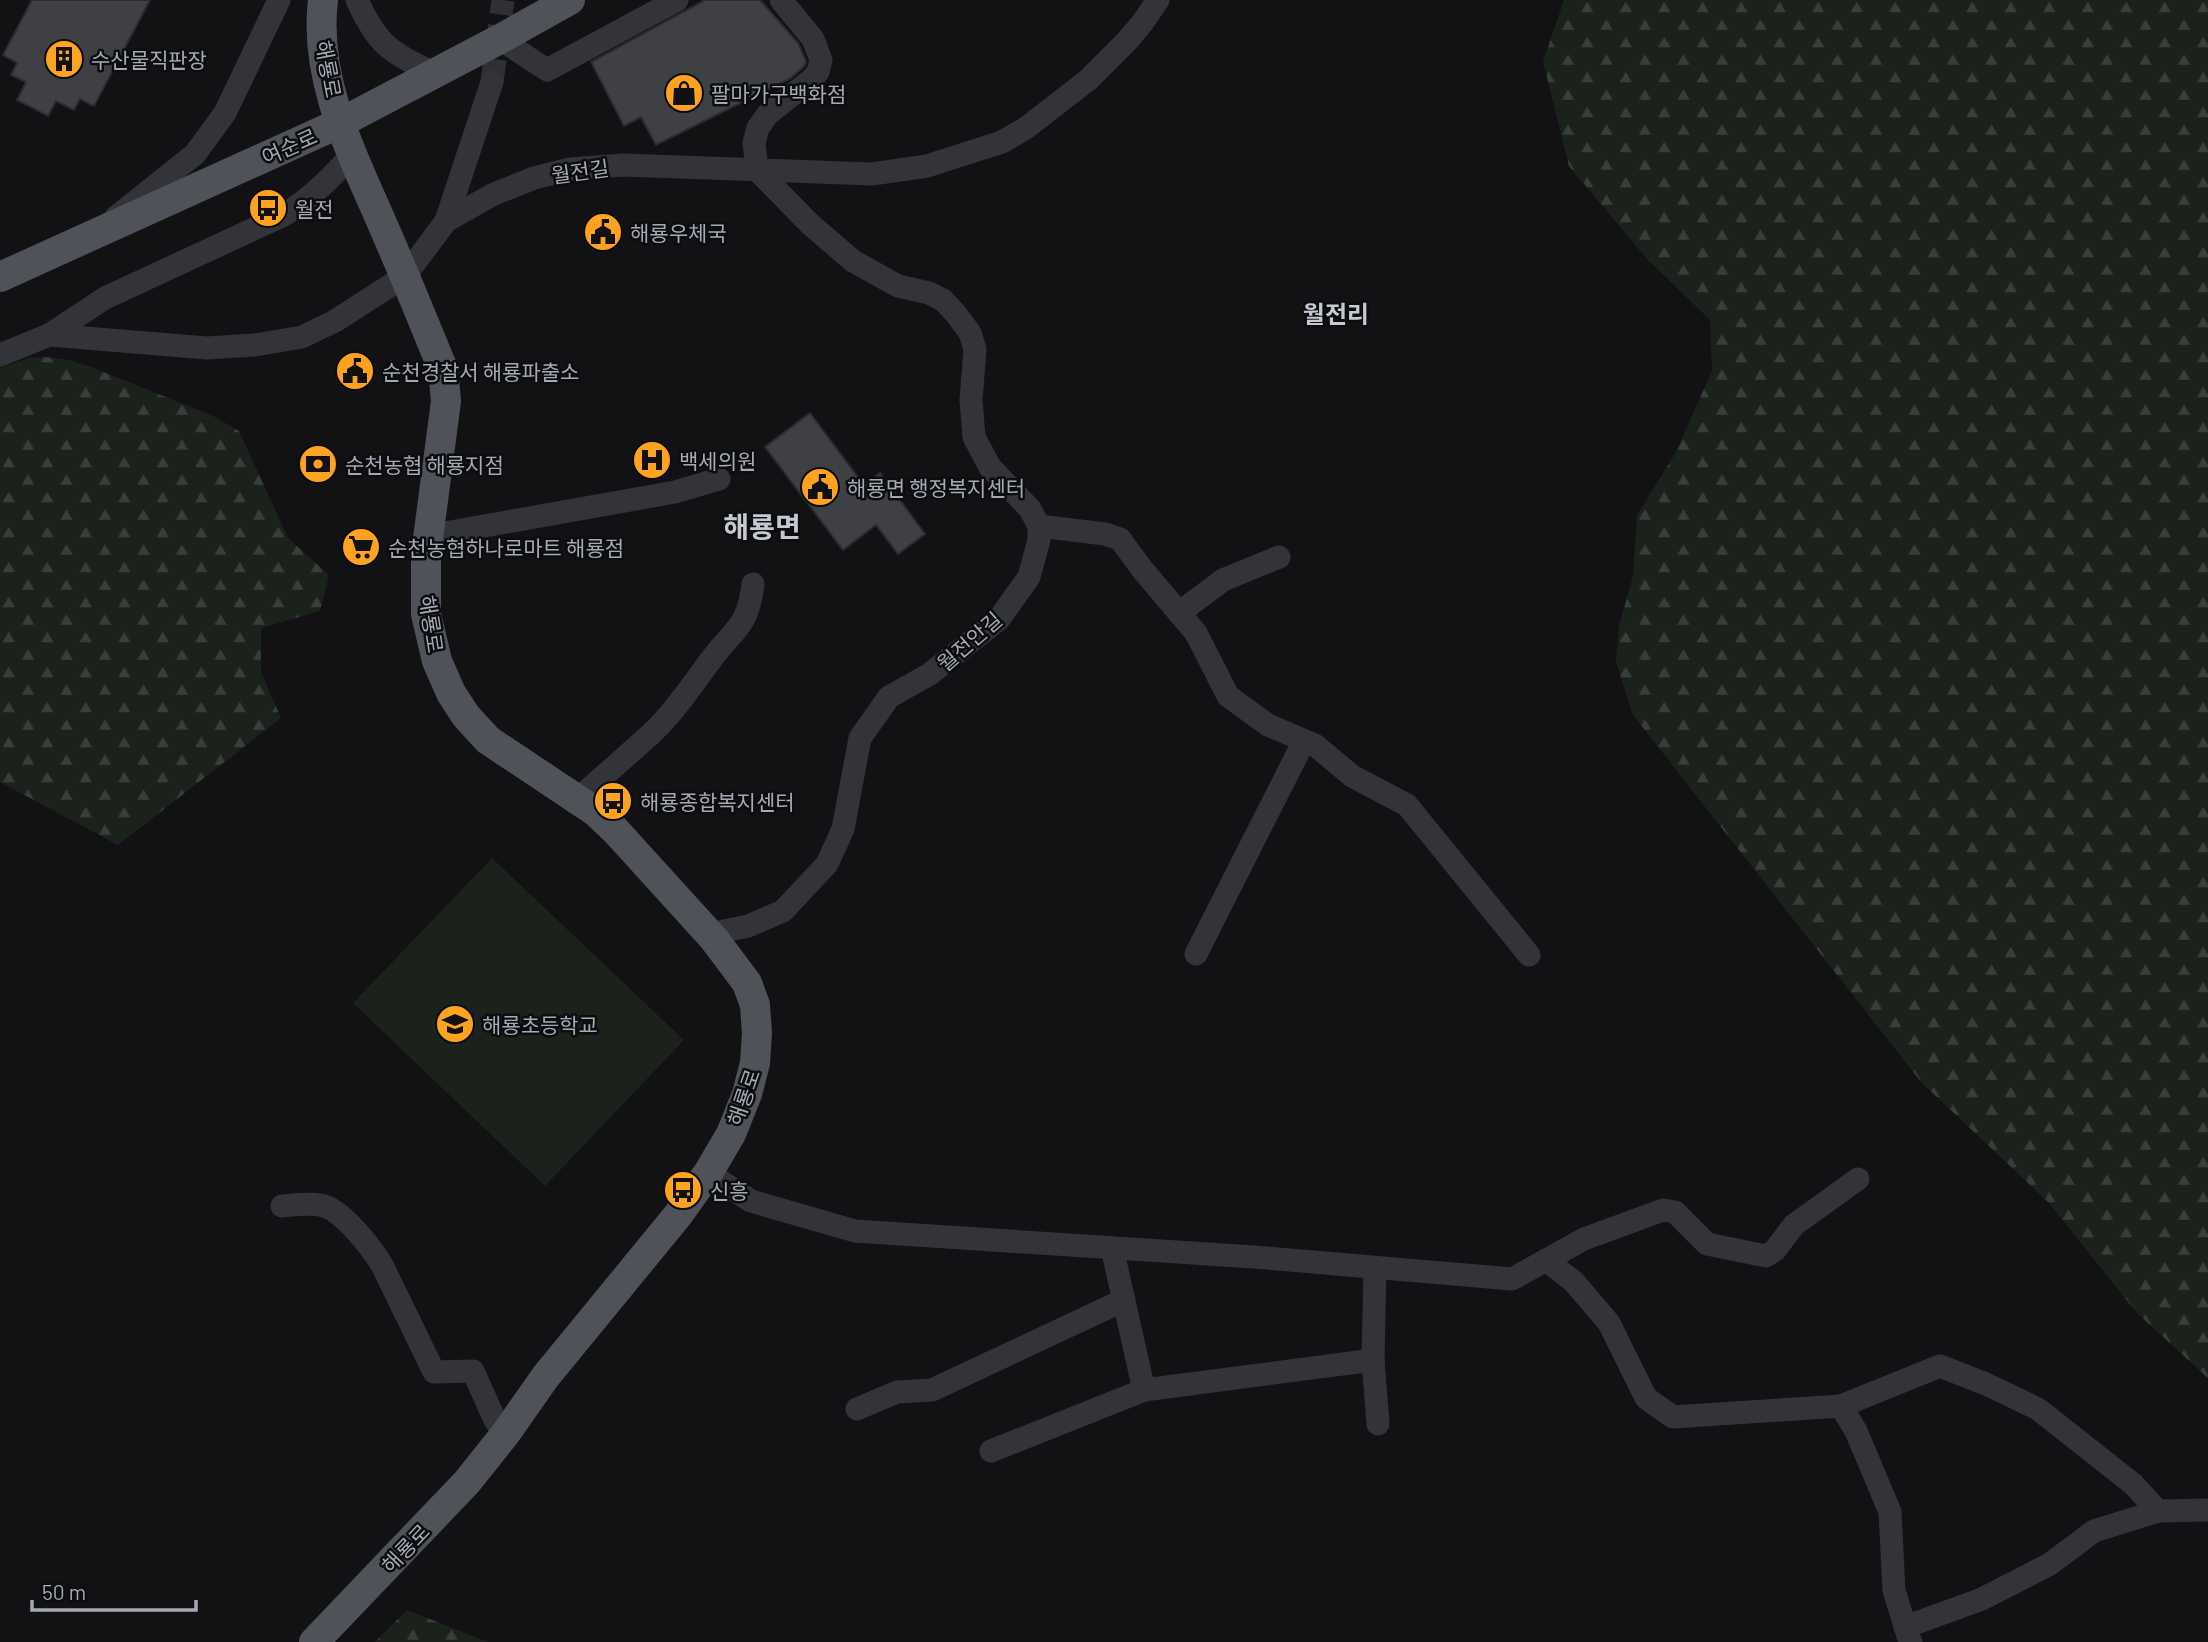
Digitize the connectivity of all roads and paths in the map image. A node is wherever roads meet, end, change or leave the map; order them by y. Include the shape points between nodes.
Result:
1 (279, 0) edge
2 (357, 0) edge
3 (570, 0) edge
4 (677, 0) edge
5 (781, 0) edge
6 (1158, 0) edge
7 (326, 2) edge
8 (500, 39) junction
9 (433, 73) junction
10 (492, 82) tunnel mouth
11 (340, 123) junction
12 (352, 154) junction
13 (757, 170) junction
14 (446, 221) junction
15 (97, 232) junction
16 (405, 276) junction
17 (0, 277) edge
18 (49, 335) junction
19 (0, 355) edge
20 (719, 480) dead end
21 (1039, 526) junction
22 (428, 536) junction
23 (1279, 557) dead end
24 (753, 584) dead end
25 (1180, 613) junction
26 (1304, 741) junction
27 (577, 800) junction
28 (710, 934) junction
29 (1196, 954) dead end
30 (1529, 955) dead end
31 (708, 1173) junction
32 (1858, 1179) dead end
33 (282, 1206) dead end
34 (1112, 1248) junction
35 (1546, 1261) junction
36 (1375, 1268) junction
37 (1124, 1300) junction
38 (1373, 1360) junction
39 (1144, 1390) junction
40 (1841, 1406) junction
41 (857, 1409) dead end
42 (1378, 1424) dead end
43 (506, 1433) junction
44 (991, 1451) dead end
45 (2208, 1510) edge
46 (2158, 1511) junction
47 (1908, 1634) edge
48 (314, 1642) edge

1 - 15 street via 225,113 195,154
2 - 9 street via 380,41
3 - 8 main road, 여순로
4 - 8 street via 547,70
5 - 13 street via 813,39 821,60 811,80 768,114 758,128 754,143
6 - 13 street, 월전길 via 1127,41 1088,80 1002,142 927,166 872,174
7 - 11 main road, 해룡로 via 321,29 324,61
8 - 9 main road, 여순로
9 - 11 main road, 여순로
10 - 14 street
11 - 12 main road, 해룡로
11 - 15 main road, 여순로
12 - 16 main road, 해룡로
12 - 18 street via 309,199 284,215 105,298
13 - 14 street, 월전길 via 623,165 570,169 492,195
13 - 21 street via 853,261 898,286 943,300 956,314 970,332 975,349 974,437 990,467 1030,509
14 - 16 street, 월전길
15 - 17 main road, 여순로
16 - 18 street, 월전길 via 302,337 255,345 207,348
16 - 22 main road, 해룡로 via 443,369 446,401
18 - 19 street, 월전길
20 - 22 street
21 - 25 street via 1121,539
21 - 28 street, 월전안길 via 1029,577 999,620 930,674 889,697 860,738 843,829 827,864 783,911
22 - 27 main road, 해룡로 via 426,614 437,661 451,693 488,740
23 - 25 street via 1223,580
24 - 27 street via 742,624 681,700 654,731
25 - 26 street via 1196,633 1228,696 1268,725
26 - 29 street
26 - 30 street via 1352,776 1407,806
27 - 28 main road, 해룡로 via 615,830
28 - 31 main road, 해룡로 via 747,983 755,1005 757,1033 747,1094
31 - 34 street via 751,1201 855,1231
31 - 43 main road, 해룡로
32 - 35 street via 1794,1225 1766,1256 1707,1244 1675,1212 1662,1210 1584,1239
33 - 43 street via 332,1209 372,1248 433,1372 472,1371
34 - 36 street
34 - 37 street
35 - 36 street via 1512,1279
35 - 40 street via 1574,1282 1609,1323 1646,1398 1673,1417
36 - 38 street
37 - 39 street
37 - 41 street via 932,1390 897,1392
38 - 39 street
38 - 42 street
39 - 44 street
40 - 46 street via 1940,1366 2038,1409 2133,1484
40 - 47 street via 1890,1512 1894,1590
43 - 48 main road, 해룡로 via 467,1482
45 - 46 street
46 - 47 street via 2094,1531 2050,1564

